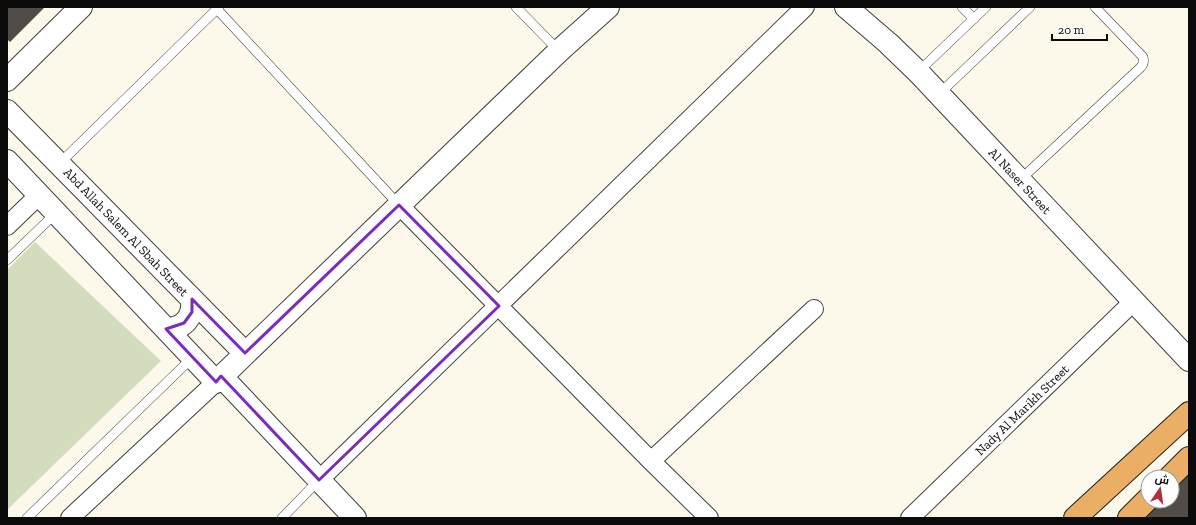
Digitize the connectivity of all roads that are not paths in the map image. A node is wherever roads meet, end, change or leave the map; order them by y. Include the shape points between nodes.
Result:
1 (81, 7) edge
2 (516, 7) edge
3 (608, 7) edge
4 (805, 7) edge
5 (846, 7) edge
6 (962, 7) edge
7 (986, 7) edge
8 (1030, 7) edge
9 (1095, 7) edge
10 (217, 8) edge
11 (974, 19) junction
12 (560, 51) junction
13 (918, 72) junction
14 (7, 80) edge
15 (939, 94) junction
16 (7, 111) edge
17 (7, 161) edge
18 (59, 164) junction
19 (1020, 180) junction
20 (39, 195) junction
21 (399, 205) junction
22 (56, 213) junction
23 (7, 226) edge
24 (7, 260) edge
25 (192, 299) junction
26 (1134, 301) junction
27 (499, 306) junction
28 (814, 309) dead end
29 (166, 329) junction
30 (245, 353) junction
31 (193, 357) junction
32 (1189, 360) edge
33 (219, 379) junction
34 (1189, 412) edge
35 (1189, 458) edge
36 (651, 461) junction
37 (1178, 469) edge
38 (319, 480) junction
39 (1140, 507) edge
40 (27, 518) edge
41 (70, 518) edge
42 (282, 518) edge
43 (355, 518) edge
44 (709, 518) edge
45 (910, 518) edge
46 (1076, 518) edge
47 (1130, 518) edge

1 - 14 street
2 - 12 lane
3 - 12 street
4 - 27 street
5 - 13 street, Al Naser Street
6 - 11 lane
7 - 11 lane
8 - 15 lane
9 - 19 lane via 1143,57 1143,64
10 - 18 lane
10 - 21 lane
11 - 13 lane
12 - 21 street
13 - 15 street, Al Naser Street
15 - 19 street, Al Naser Street
16 - 18 street, Abd Allah Salem Al Sbah Street
17 - 20 street
18 - 25 street, Abd Allah Salem Al Sbah Street
19 - 26 street, Al Naser Street
20 - 22 street
20 - 23 street
21 - 27 street
21 - 30 street
22 - 24 lane
22 - 29 street
25 - 29 street via 192,312 184,323 179,327
25 - 30 street, Abd Allah Salem Al Sbah Street
26 - 32 street, Al Naser Street
26 - 45 street, Nady Al Marikh Street
27 - 36 street
27 - 38 street
28 - 36 street
29 - 31 street
30 - 33 street
31 - 33 street
31 - 40 lane
33 - 38 street
33 - 41 street
34 - 46 highway
35 - 37 highway
36 - 44 street
38 - 42 lane
38 - 43 street
39 - 47 highway

